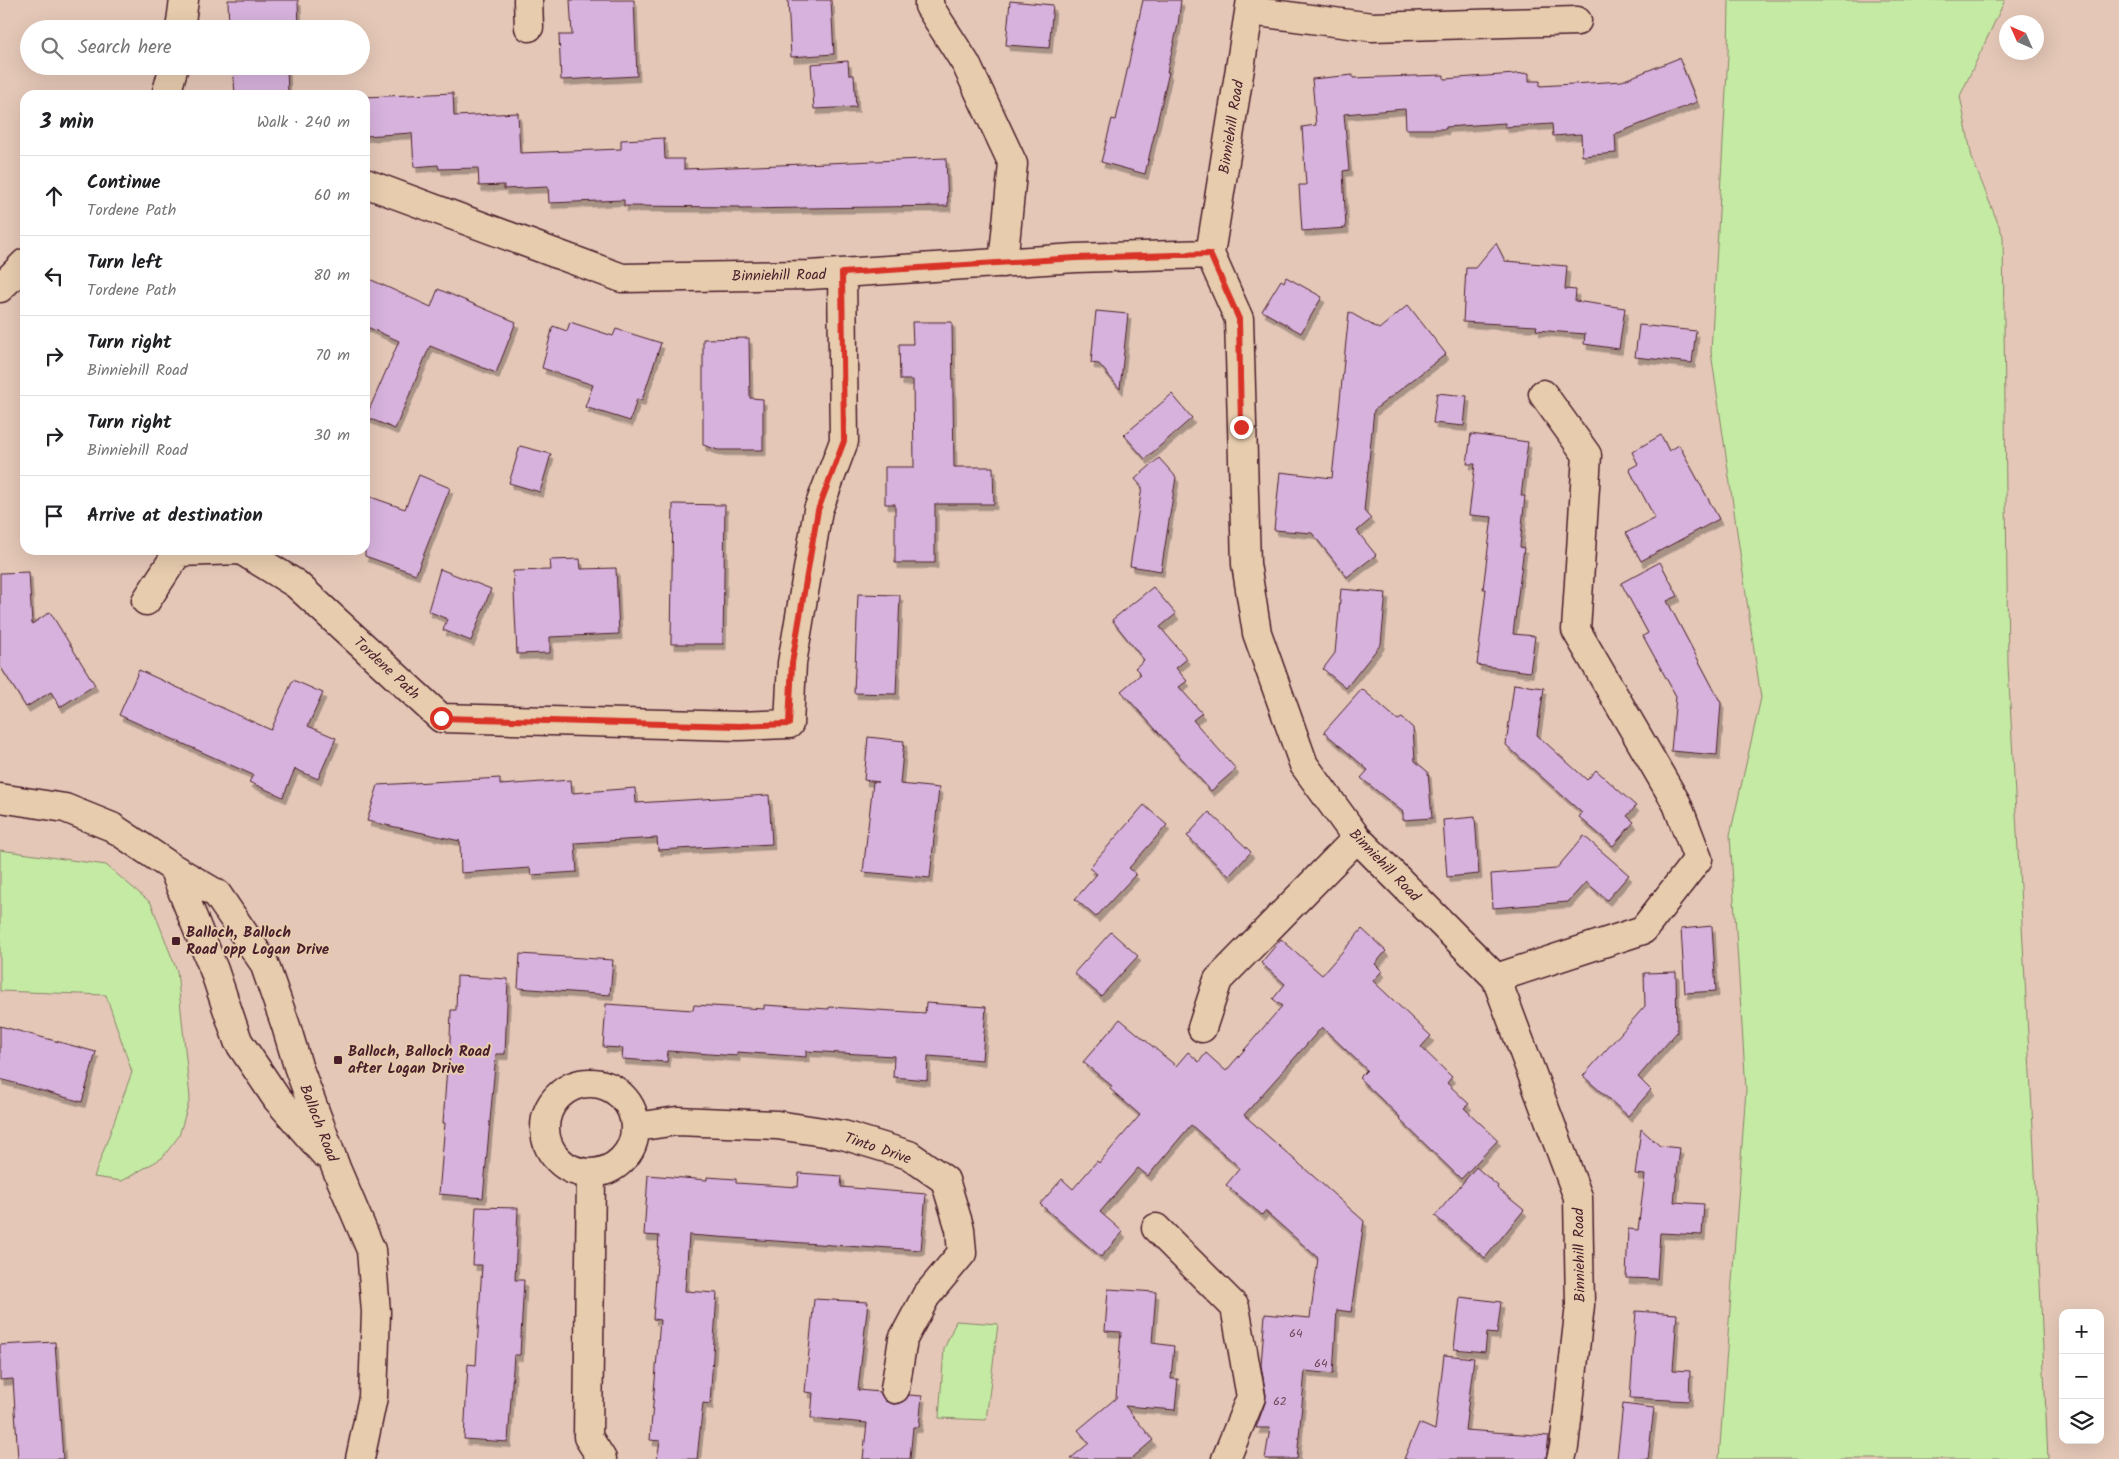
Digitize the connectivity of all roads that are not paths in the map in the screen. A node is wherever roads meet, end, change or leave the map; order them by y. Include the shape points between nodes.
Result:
1 (184, 0) edge
2 (528, 0) edge
3 (929, 0) edge
4 (1250, 5) edge
5 (181, 20) edge
6 (1577, 21) dead end
7 (529, 27) dead end
8 (172, 75) edge
9 (167, 90) edge
10 (370, 186) edge
11 (1210, 254) junction
12 (1003, 263) junction
13 (20, 268) edge
14 (842, 273) junction
15 (0, 288) edge
16 (1543, 394) dead end
17 (176, 555) edge
18 (249, 555) edge
19 (146, 601) dead end
20 (0, 798) edge
21 (1357, 838) junction
22 (173, 868) junction
23 (1496, 978) junction
24 (1202, 1028) dead end
25 (636, 1127) junction
26 (336, 1168) junction
27 (591, 1174) junction
28 (1156, 1228) dead end
29 (895, 1389) dead end
30 (360, 1459) edge
31 (602, 1459) edge
32 (1226, 1459) edge
33 (1561, 1459) edge

1 - 5 street
2 - 7 street
3 - 12 street via 929,6 966,64 1013,164
4 - 6 street via 1372,27
4 - 11 street, Binniehill Road
8 - 9 street
10 - 14 street, Binniehill Road via 622,278
11 - 12 street, Binniehill Road
11 - 21 street, Binniehill Road via 1239,319 1246,564 1257,633 1304,765
12 - 14 street, Binniehill Road
13 - 15 street
14 - 18 street, Tordene Path via 844,441 818,510 792,663 789,724 739,726 441,718 296,584
16 - 23 street via 1587,455 1576,630 1677,804 1698,859 1643,930
17 - 19 street, Tordene Path
20 - 22 street, Balloch Road via 65,808 112,826
21 - 23 street, Binniehill Road
21 - 24 street via 1218,980
22 - 26 street, Balloch Road via 238,1040 277,1099
22 - 26 street, Balloch Road via 217,894 264,963
23 - 33 street, Binniehill Road via 1578,1197 1580,1304
25 - 27 street via 633,1144 624,1160 609,1170
25 - 27 street via 631,1108 619,1092 602,1084 582,1083 564,1091 550,1104 544,1123 546,1143 556,1160 572,1171
25 - 29 street, Tinto Drive via 677,1121 777,1125 843,1135 909,1155 945,1180 960,1229 962,1254 926,1296 903,1339
26 - 30 street via 371,1250 376,1312 373,1397
27 - 31 street via 588,1437
28 - 32 street via 1235,1307 1251,1397

